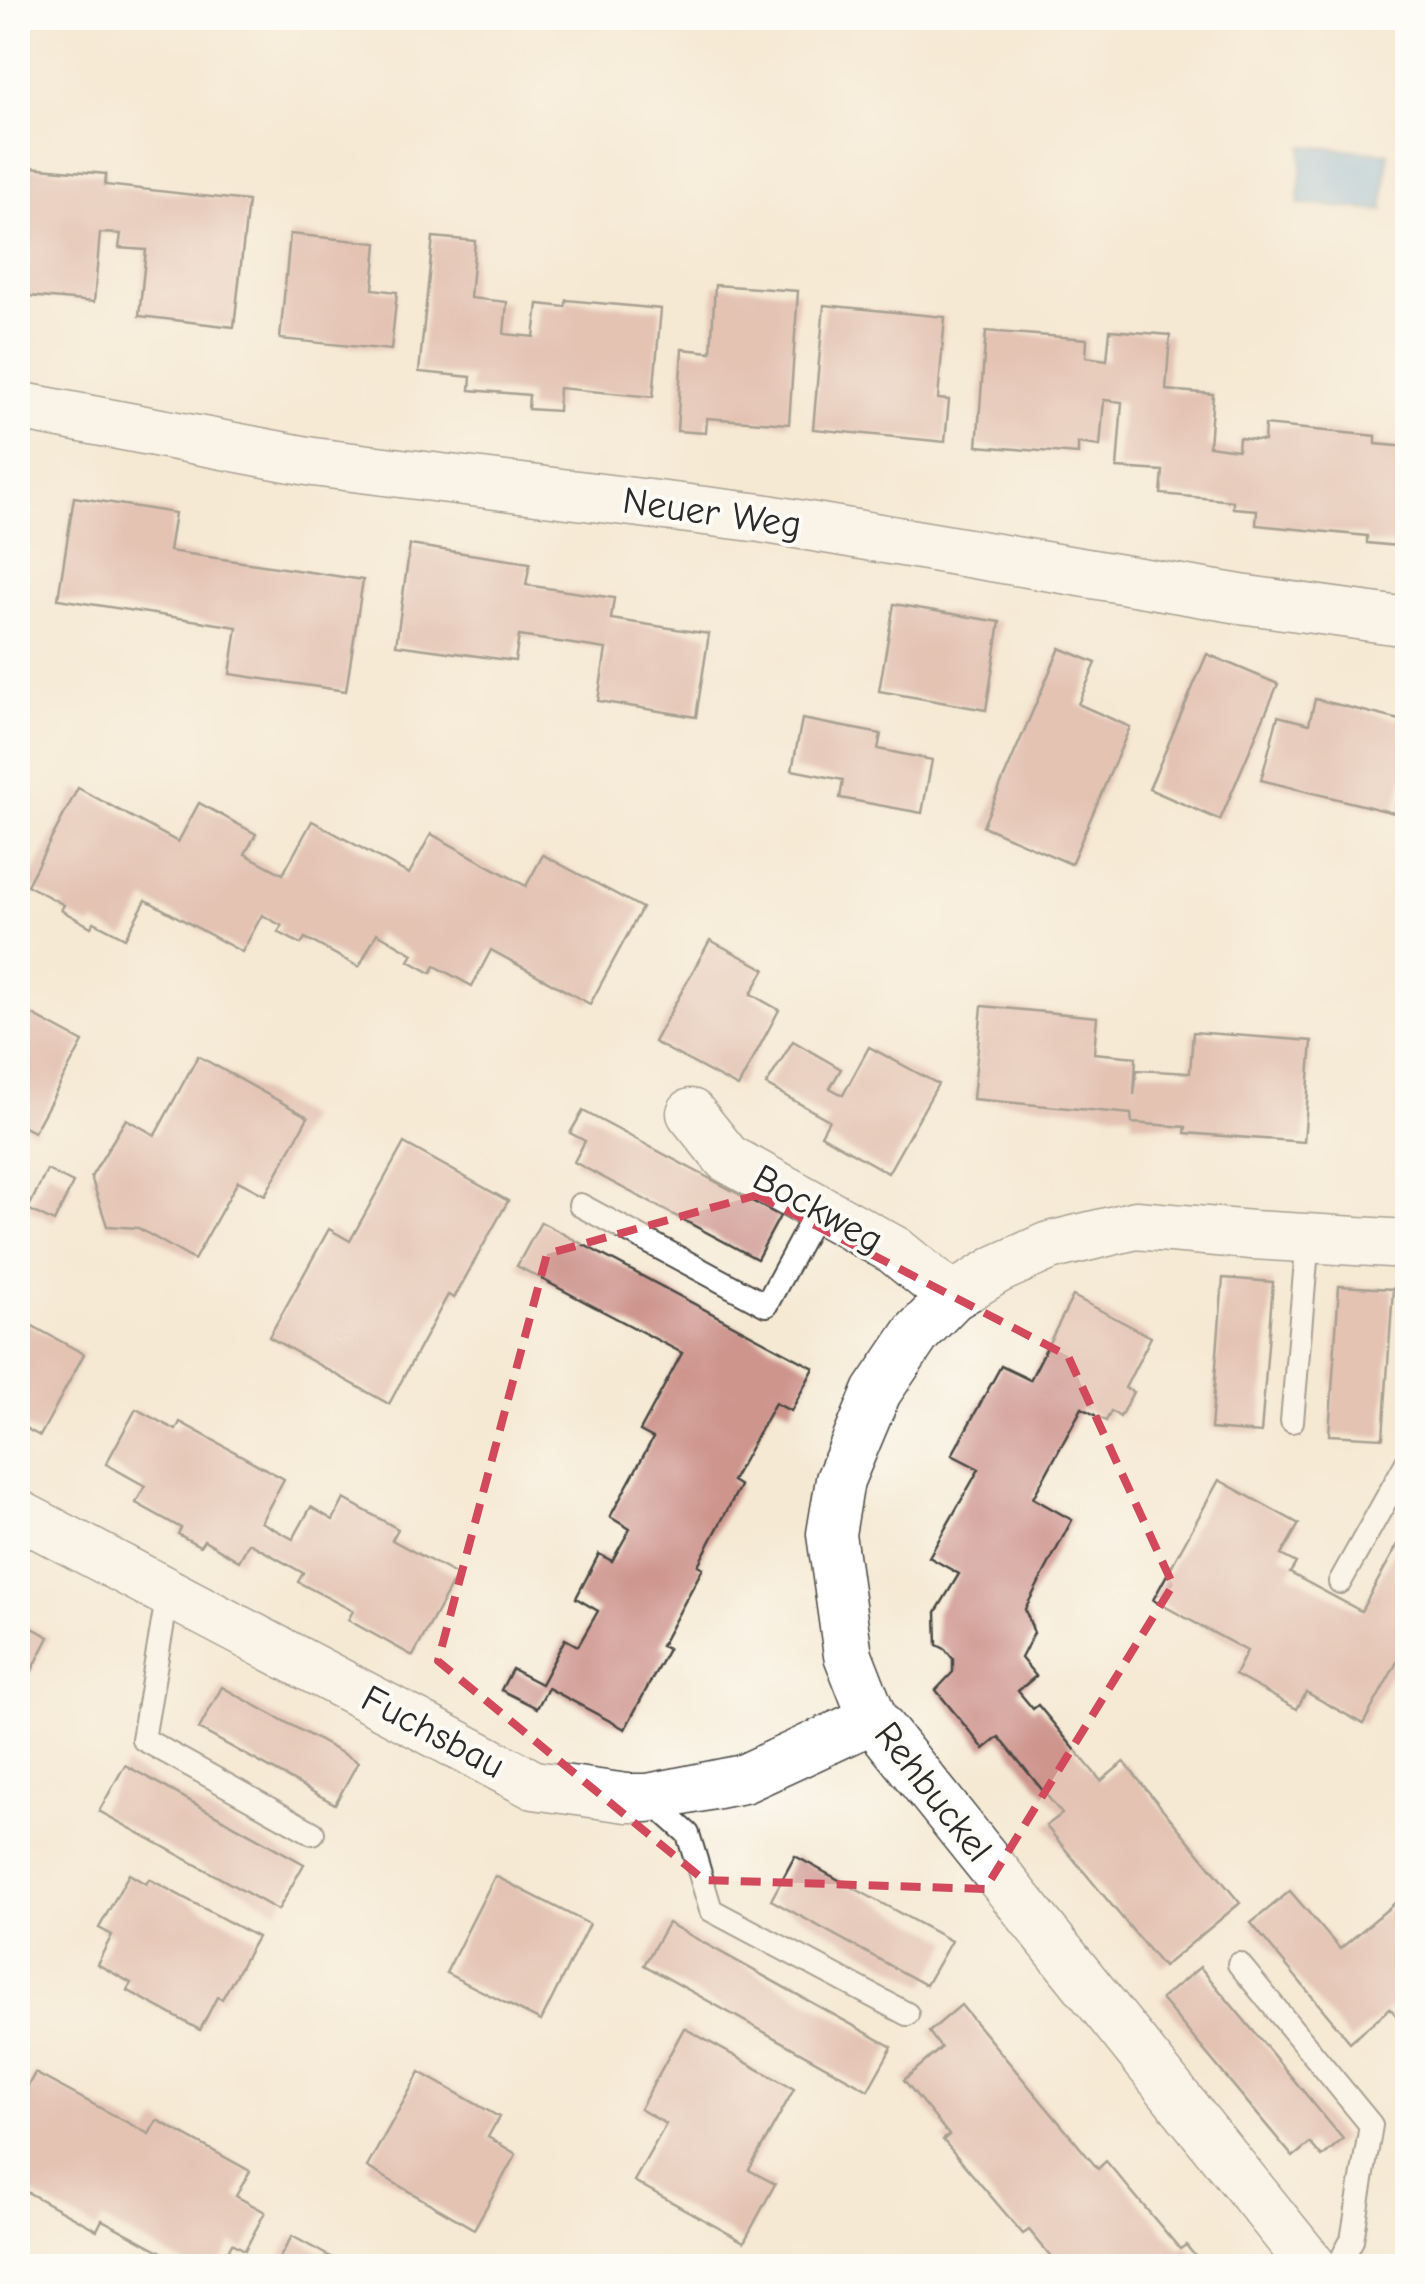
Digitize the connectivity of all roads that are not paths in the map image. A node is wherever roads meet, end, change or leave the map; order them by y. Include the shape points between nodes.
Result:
1 (18, 406) edge
2 (1408, 622) edge
3 (692, 1114) dead end
4 (580, 1205) dead end
5 (818, 1206) junction
6 (1308, 1238) junction
7 (1408, 1244) edge
8 (952, 1298) junction
9 (1292, 1421) dead end
10 (1408, 1460) edge
11 (18, 1514) edge
12 (1340, 1582) dead end
13 (168, 1593) junction
14 (873, 1719) junction
15 (648, 1798) junction
16 (313, 1833) dead end
17 (1239, 1964) dead end
18 (907, 2014) dead end
19 (1312, 2266) edge
20 (1338, 2266) edge

1 - 2 street, Neuer Weg via 313,462 761,518
3 - 5 street, Bockweg via 727,1158
4 - 5 lane via 766,1304
5 - 8 street, Bockweg via 894,1250
6 - 7 street, Rehbuckel
6 - 8 street, Rehbuckel via 1136,1225 1049,1246
6 - 9 lane
8 - 14 street, Rehbuckel via 918,1332 877,1392 840,1480 831,1534 848,1655
10 - 12 lane
11 - 13 street, Fuchsbau
13 - 15 street, Fuchsbau via 534,1785
13 - 16 lane via 143,1739
14 - 15 street, Fuchsbau via 743,1779
14 - 19 street, Rehbuckel
15 - 18 lane via 688,1834 711,1910
17 - 20 lane via 1372,2125 1352,2240

